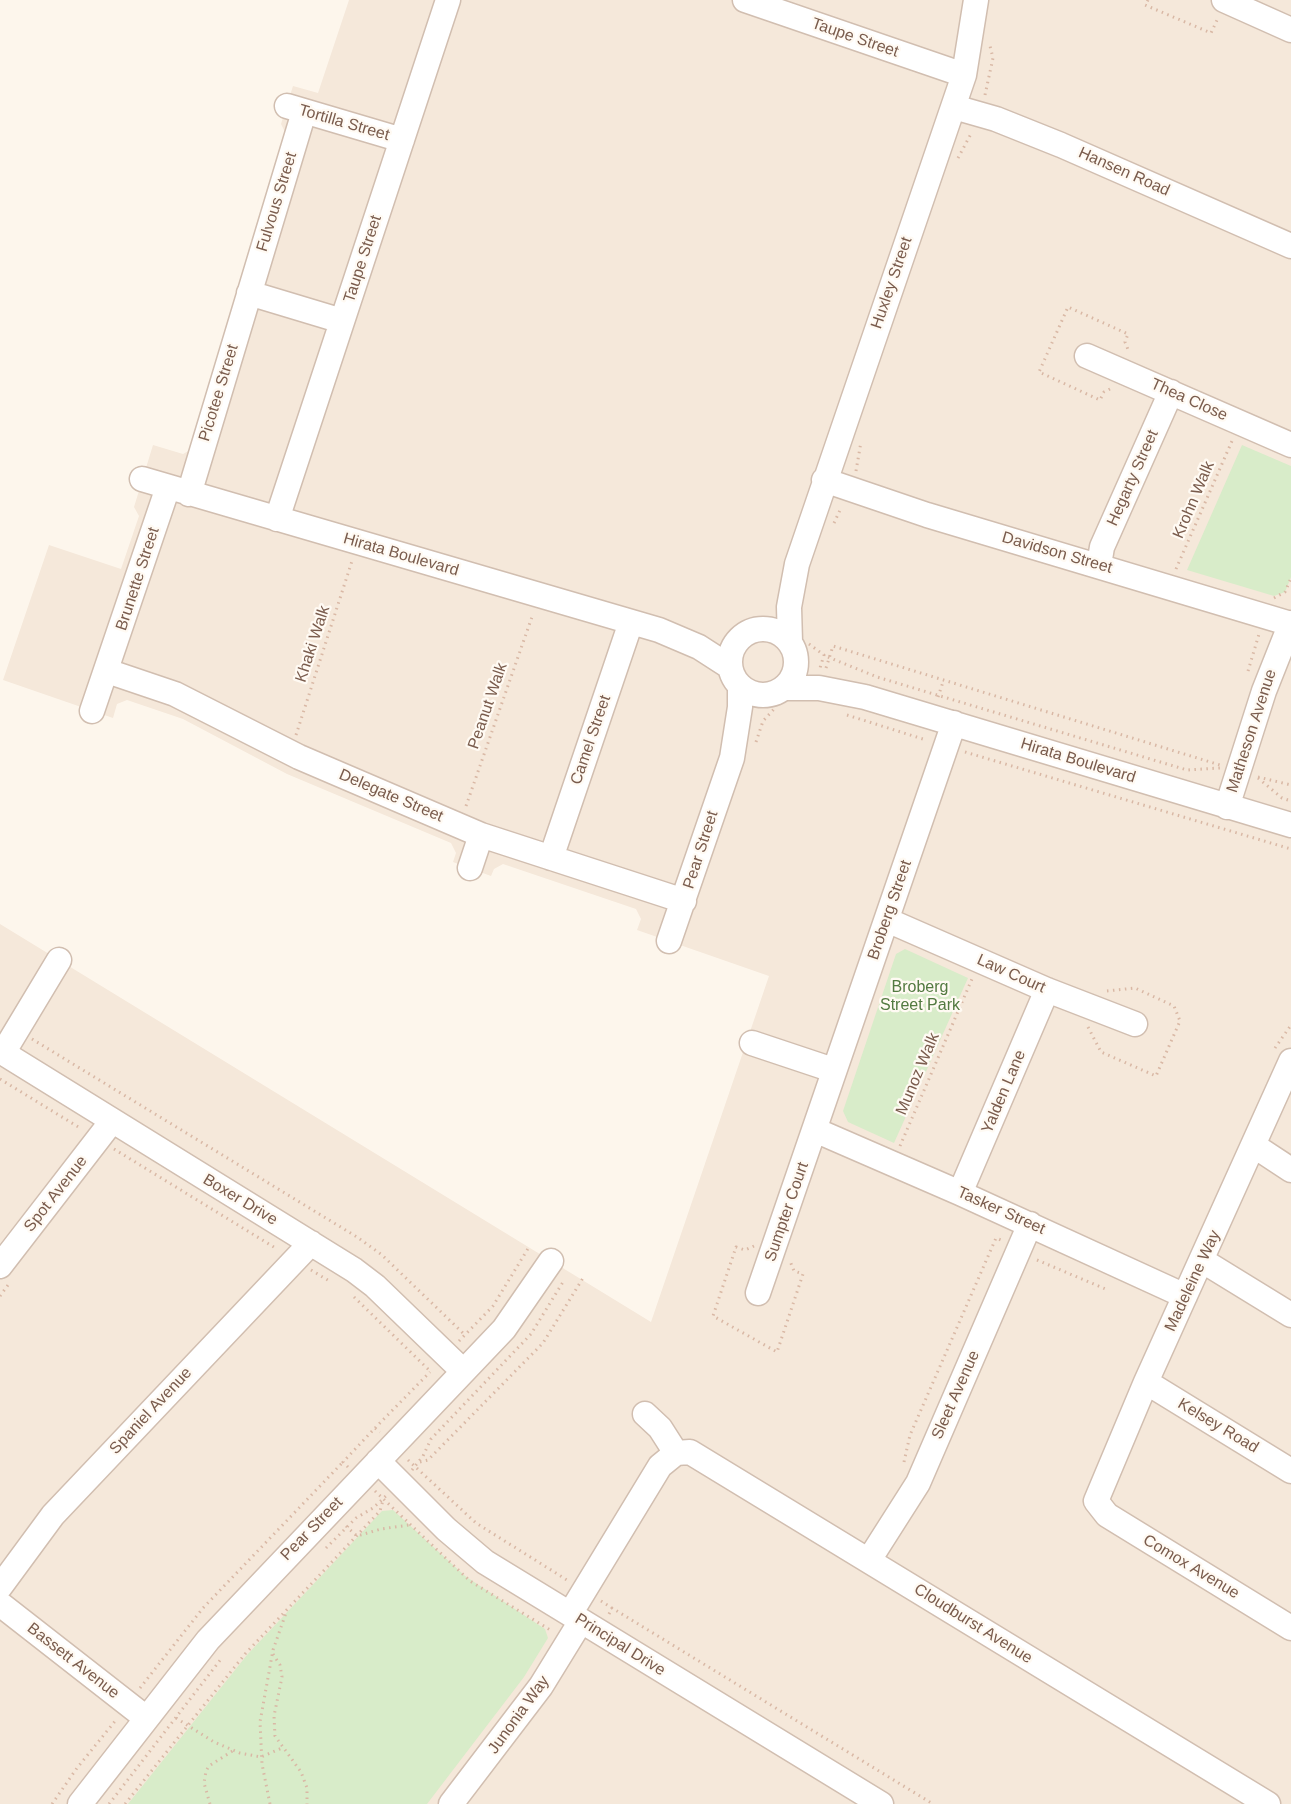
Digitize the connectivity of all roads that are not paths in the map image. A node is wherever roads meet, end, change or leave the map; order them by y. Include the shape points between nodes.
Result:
1 (448, 0) edge
2 (745, 0) edge
3 (976, 0) edge
4 (1226, 11) edge
5 (1291, 30) edge
6 (964, 75) junction
7 (954, 107) junction
8 (295, 109) joint
9 (402, 140) junction
10 (1291, 246) edge
11 (249, 293) junction
12 (342, 321) junction
13 (1087, 356) dead end
14 (1171, 392) junction
15 (1291, 445) edge
16 (142, 479) dead end
17 (824, 480) junction
18 (178, 490) junction
19 (277, 519) junction
20 (797, 564) junction
21 (1099, 565) junction
22 (631, 622) junction
23 (1291, 623) edge
24 (659, 630) junction
25 (749, 632) junction
26 (792, 647) junction
27 (107, 671) junction
28 (735, 676) junction
29 (774, 691) junction
30 (865, 697) junction
31 (92, 711) dead end
32 (954, 723) junction
33 (732, 758) junction
34 (1227, 807) junction
35 (1291, 825) edge
36 (470, 830) junction
37 (551, 858) junction
38 (470, 868) dead end
39 (684, 901) junction
40 (887, 920) junction
41 (669, 941) dead end
42 (59, 960) dead end
43 (1047, 990) junction
44 (1136, 1024) dead end
45 (752, 1044) dead end
46 (1, 1052) edge
47 (1291, 1061) edge
48 (833, 1070) junction
49 (105, 1130) junction
50 (815, 1130) junction
51 (1253, 1145) junction
52 (1291, 1170) edge
53 (960, 1193) junction
54 (1030, 1224) junction
55 (551, 1261) dead end
56 (1203, 1261) junction
57 (305, 1262) junction
58 (0, 1266) edge
59 (758, 1293) dead end
60 (1185, 1296) junction
61 (1291, 1315) edge
62 (463, 1371) junction
63 (1146, 1382) junction
64 (645, 1414) dead end
65 (676, 1453) junction
66 (378, 1461) junction
67 (1291, 1471) edge
68 (1096, 1501) joint
69 (869, 1560) junction
70 (0, 1587) edge
71 (0, 1604) edge
72 (575, 1618) junction
73 (1291, 1628) edge
74 (146, 1718) junction
75 (80, 1804) edge
76 (451, 1804) edge
77 (881, 1804) edge
78 (1268, 1804) edge

1 - 9 street, Taupe Street
2 - 6 street, Taupe Street
3 - 6 street, Huxley Street
4 - 5 street
6 - 7 street, Huxley Street
7 - 10 street, Hansen Road via 1061,145
7 - 17 street, Huxley Street
8 - 9 street, Tortilla Street
8 - 11 street, Fulvous Street
9 - 12 street, Taupe Street
11 - 12 street
11 - 18 street, Picotee Street
12 - 19 street, Taupe Street
13 - 14 street, Thea Close
14 - 15 street, Thea Close
14 - 21 street, Hegarty Street via 1102,547
16 - 18 street, Hirata Boulevard
17 - 20 street, Huxley Street
17 - 21 street, Davidson Street via 927,515
18 - 19 street, Hirata Boulevard
18 - 27 street, Brunette Street
19 - 22 street, Hirata Boulevard
20 - 25 street, Huxley Street
20 - 26 street, Huxley Street via 789,608
21 - 23 street, Davidson Street
22 - 24 street, Hirata Boulevard
22 - 37 street, Camel Street
23 - 34 street, Matheson Avenue
24 - 25 street, Hirata Boulevard via 710,637
24 - 28 street, Hirata Boulevard via 699,647
25 - 26 street via 771,629
25 - 28 street via 733,646
26 - 29 street via 794,675
26 - 30 street, Hirata Boulevard via 826,663
27 - 31 street, Brunette Street
27 - 36 street, Delegate Street via 175,693 290,753
28 - 29 street via 748,692
28 - 33 street, Pear Street via 740,707
29 - 30 street, Hirata Boulevard via 819,688
29 - 33 street, Pear Street
30 - 32 street, Hirata Boulevard
32 - 34 street, Hirata Boulevard
32 - 40 street, Broberg Street
33 - 39 street, Pear Street
34 - 35 street, Hirata Boulevard
36 - 37 street, Delegate Street
36 - 38 street
37 - 39 street, Delegate Street
39 - 41 street, Pear Street
40 - 43 street, Law Court
40 - 48 street, Broberg Street
42 - 46 street
43 - 44 street, Law Court
43 - 53 street, Yalden Lane
45 - 48 street
46 - 49 street, Boxer Drive
47 - 51 street, Madeleine Way
48 - 50 street, Broberg Street
49 - 57 street, Boxer Drive
49 - 58 street, Spot Avenue
50 - 53 street, Tasker Street
50 - 59 street, Sumpter Court
51 - 52 street
51 - 56 street, Madeleine Way
53 - 54 street, Tasker Street
54 - 60 street, Tasker Street
54 - 69 street, Sleet Avenue via 918,1483
55 - 62 street, Pear Street via 504,1329
56 - 60 street, Madeleine Way
56 - 61 street
57 - 62 street, Boxer Drive via 375,1286
57 - 70 street, Spaniel Avenue via 53,1515
60 - 63 street, Madeleine Way
62 - 66 street, Pear Street
63 - 67 street, Kelsey Road
63 - 68 street, Madeleine Way
64 - 65 street via 660,1428
65 - 69 street, Cloudburst Avenue via 699,1456
65 - 72 street via 660,1466
66 - 72 street, Principal Drive via 466,1547
66 - 74 street, Pear Street via 230,1615
68 - 73 street, Comox Avenue via 1107,1515
69 - 78 street, Cloudburst Avenue
71 - 74 street, Bassett Avenue
72 - 76 street, Junonia Way via 541,1686
72 - 77 street, Principal Drive
74 - 75 street, Pear Street

